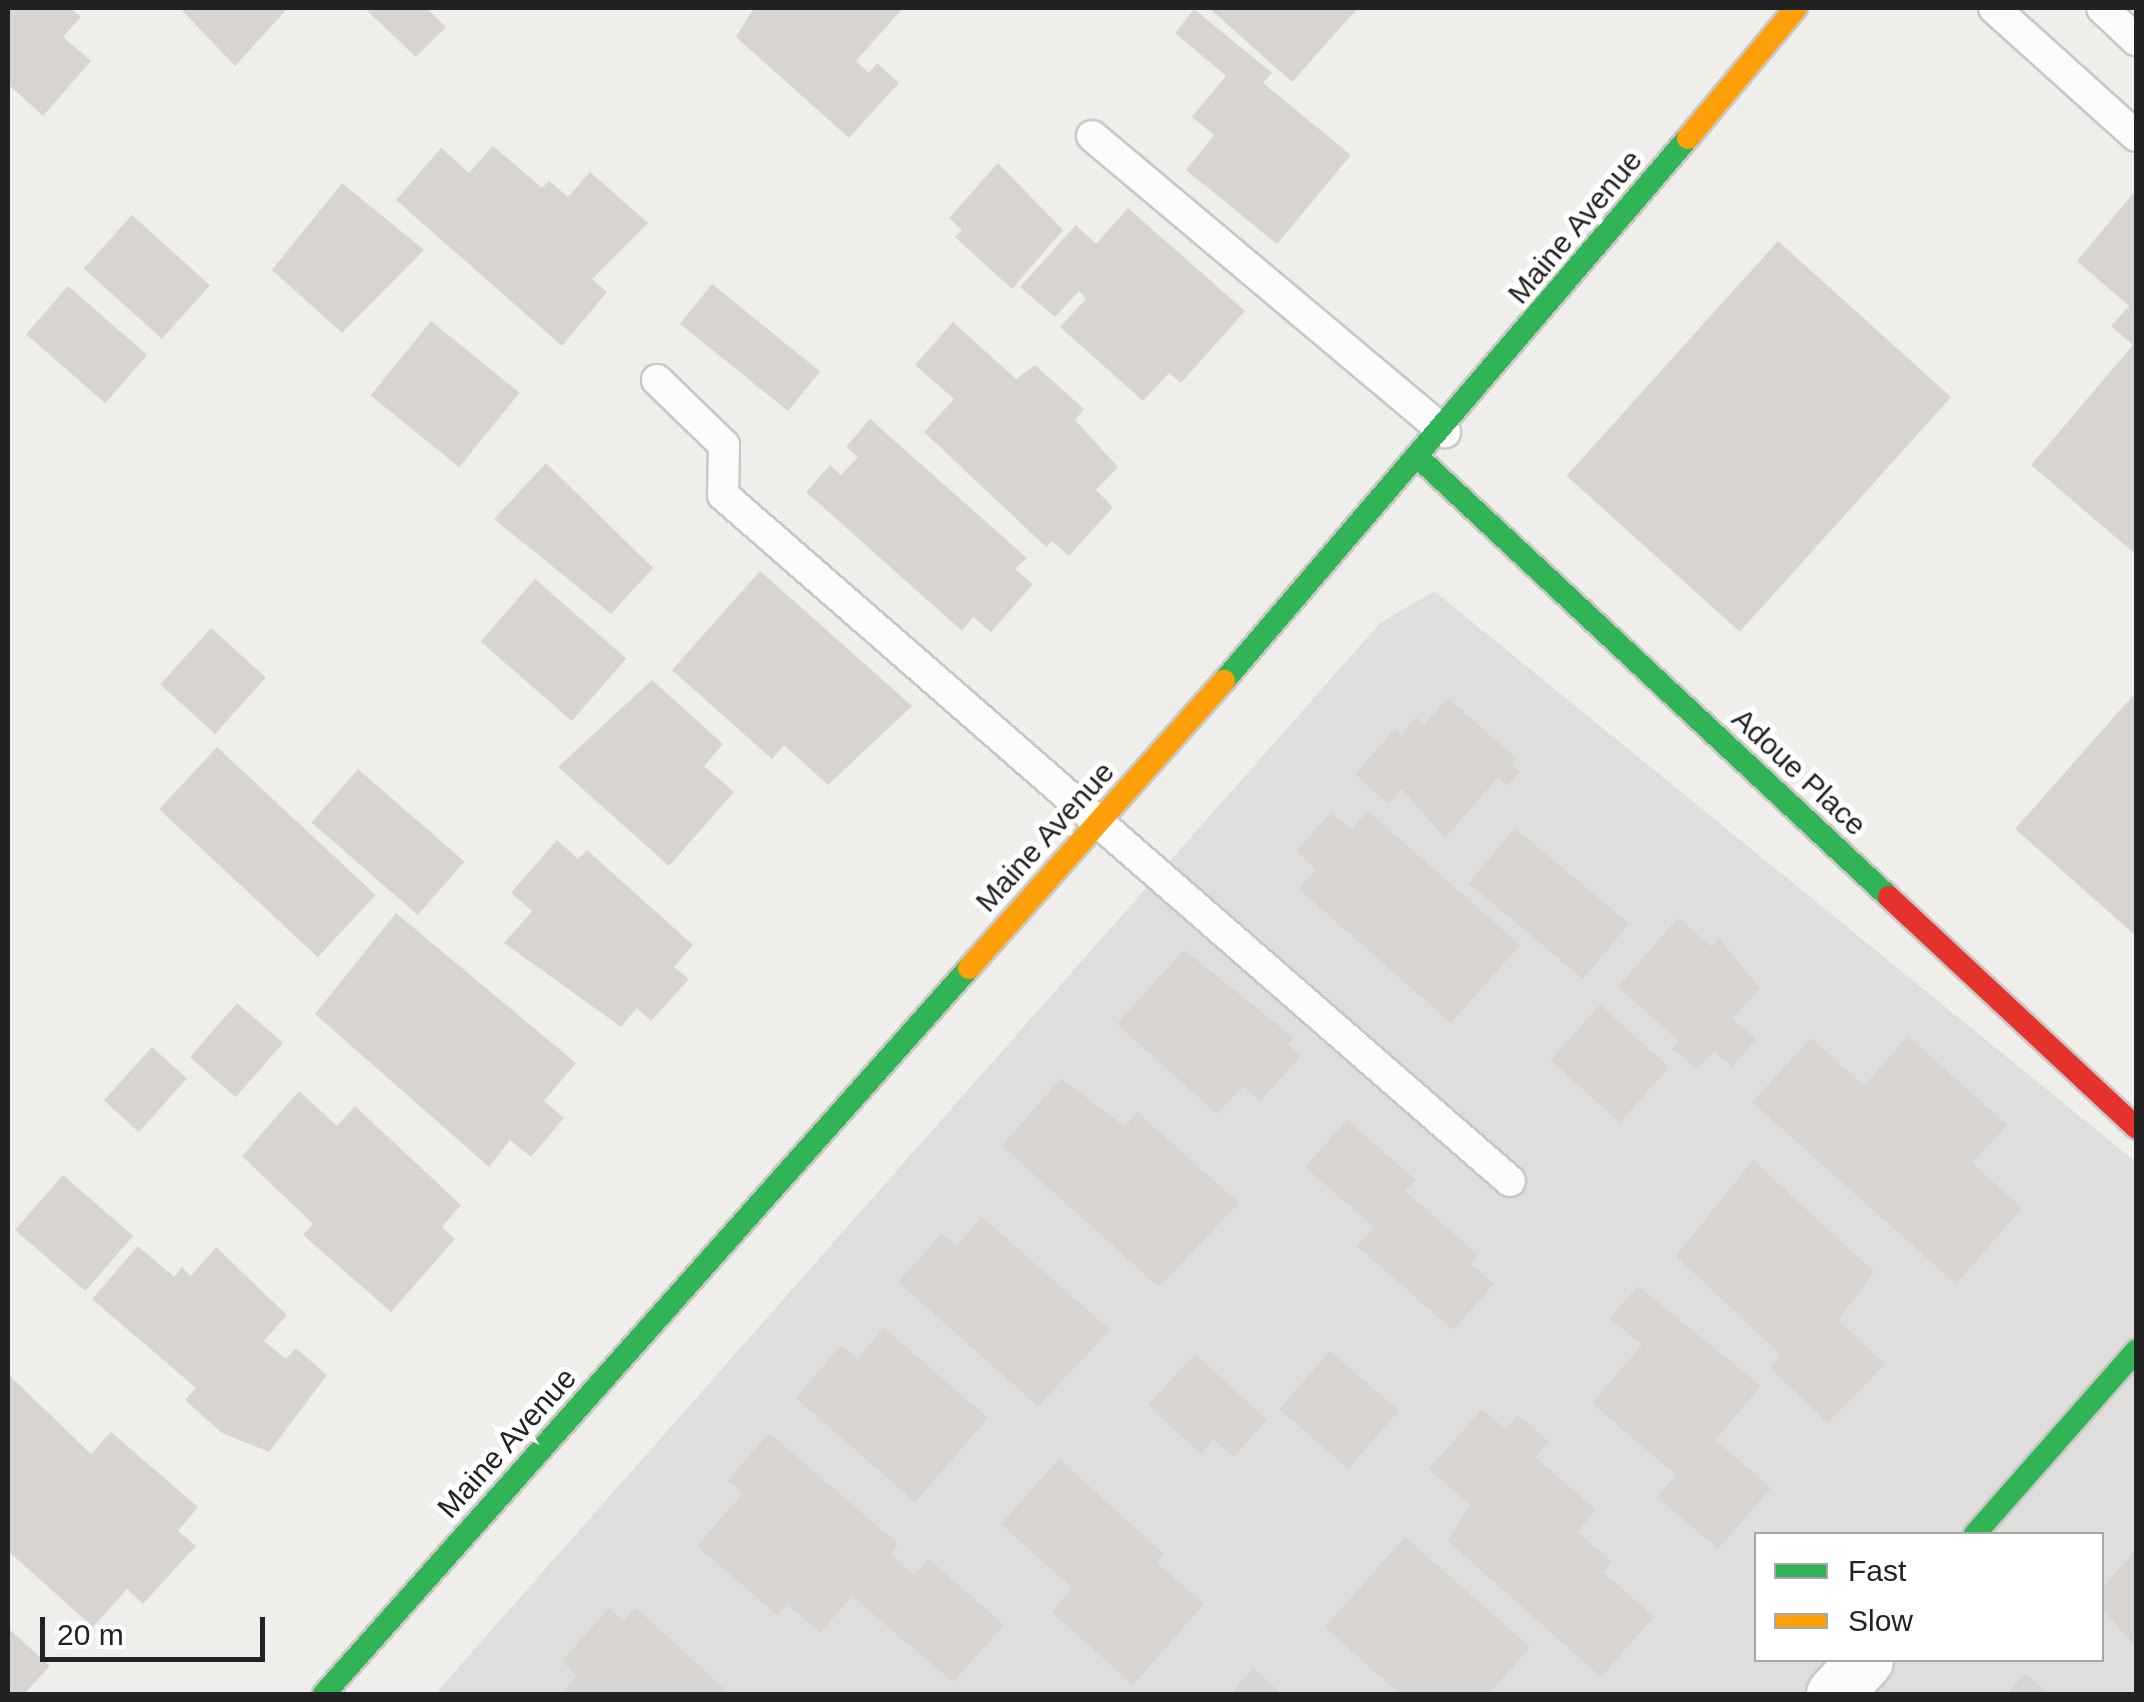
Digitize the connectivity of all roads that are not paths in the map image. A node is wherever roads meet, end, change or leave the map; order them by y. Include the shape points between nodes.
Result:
1 (1796, 8) edge
2 (1994, 8) edge
3 (2102, 8) edge
4 (2136, 40) edge
5 (1092, 136) dead end
6 (2136, 136) edge
7 (658, 380) dead end
8 (1445, 432) junction
9 (1421, 460) junction
10 (1096, 825) junction
11 (2136, 1127) edge
12 (1510, 1181) dead end
13 (2136, 1351) edge
14 (1977, 1532) edge
15 (1863, 1662) edge
16 (324, 1694) edge
17 (1834, 1694) edge

1 - 8 street, Maine Avenue
2 - 6 lane
3 - 4 lane
5 - 8 lane
7 - 10 lane via 724,445 723,496
8 - 9 street, Maine Avenue
9 - 10 street, Maine Avenue
9 - 11 street, Adoue Place
10 - 12 lane
10 - 16 street, Maine Avenue
13 - 14 street
15 - 17 street

